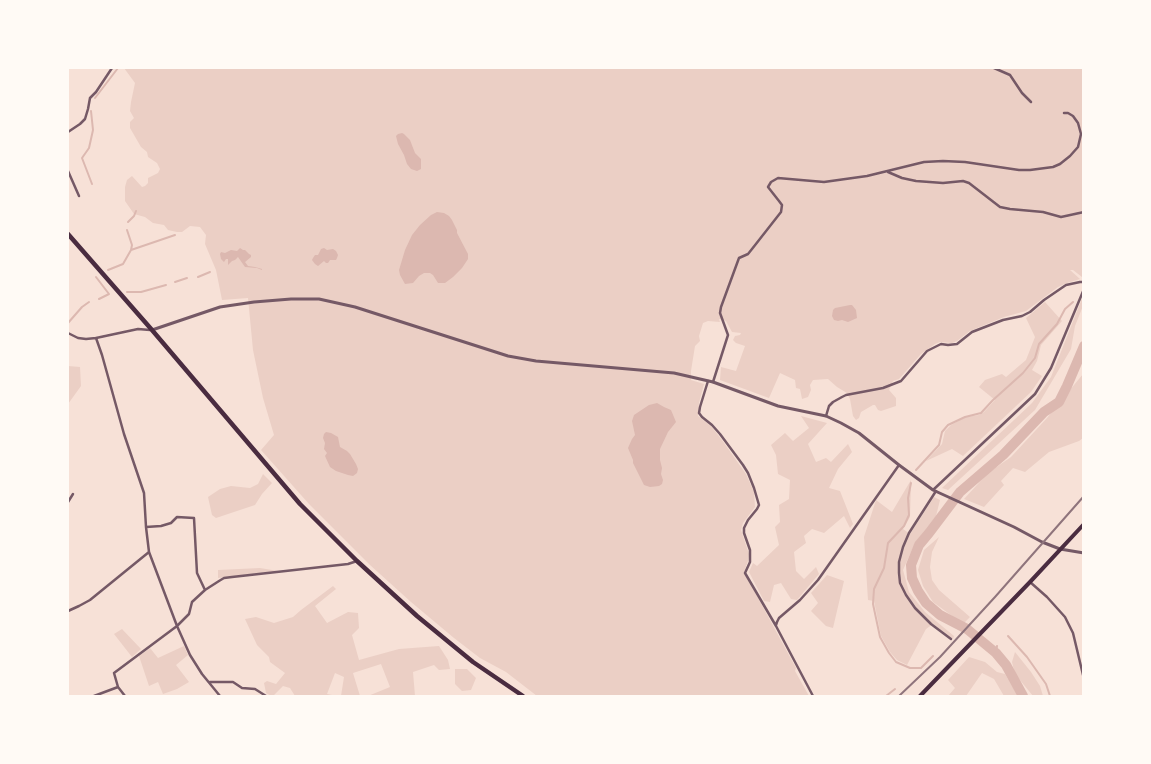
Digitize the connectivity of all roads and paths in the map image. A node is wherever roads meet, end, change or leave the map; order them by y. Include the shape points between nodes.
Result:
1 (112, 68) edge
2 (994, 68) edge
3 (1031, 102) dead end
4 (1064, 113) dead end
5 (68, 132) edge
6 (68, 171) edge
7 (886, 172) junction
8 (78, 196) dead end
9 (1084, 212) edge
10 (68, 234) edge
11 (1084, 282) edge
12 (1084, 289) edge
13 (152, 330) junction
14 (68, 333) edge
15 (96, 338) junction
16 (708, 381) junction
17 (713, 382) junction
18 (826, 416) junction
19 (899, 465) junction
20 (935, 491) junction
21 (73, 494) dead end
22 (68, 502) edge
23 (1084, 524) edge
24 (146, 527) junction
25 (1060, 549) junction
26 (149, 552) junction
27 (1084, 553) edge
28 (357, 561) junction
29 (1030, 582) junction
30 (204, 590) junction
31 (68, 611) edge
32 (177, 626) junction
33 (776, 626) junction
34 (951, 639) dead end
35 (1084, 679) edge
36 (210, 682) junction
37 (118, 687) junction
38 (94, 696) edge
39 (125, 696) edge
40 (220, 696) edge
41 (266, 696) edge
42 (523, 696) edge
43 (813, 696) edge
44 (920, 696) edge

1 - 5 street via 90,98 85,119
2 - 3 street via 1010,74
4 - 7 street via 1073,116 1081,134 1078,147 1054,167 1018,170 943,160
6 - 8 street
7 - 9 street via 916,181 969,182 1000,206 1010,209 1061,217
7 - 17 street via 824,182 778,178 771,182 768,187 780,201 782,212 748,254 739,258 721,307 728,335
10 - 13 highway
11 - 18 street via 1066,285 1022,316 972,332 957,344 941,344 927,351 901,381 842,396 832,402
12 - 20 street via 1051,368 1036,394
13 - 15 street via 138,329
13 - 16 street via 220,307 319,299 355,307 508,356 674,373
13 - 28 highway via 300,504
14 - 15 street via 78,338
15 - 24 street via 144,493
16 - 17 street
16 - 33 street via 700,413 743,465 754,488 758,505 744,528 750,550 750,562 745,573
17 - 18 street via 778,406
18 - 19 street via 859,433
19 - 20 street
19 - 33 street via 818,580 779,618
20 - 25 street
20 - 34 street via 903,547 899,562 900,583 914,608
21 - 22 street
23 - 25 main road
24 - 26 street
24 - 30 street via 171,523 177,517 194,518 197,572
25 - 27 street
25 - 29 main road
26 - 31 street via 90,600
26 - 32 street
28 - 30 street via 224,578
28 - 42 highway via 416,616 473,662
29 - 35 street via 1065,617 1073,633
29 - 44 main road
30 - 32 street
32 - 36 street via 190,655
32 - 37 street via 114,673
33 - 43 street
36 - 40 street
36 - 41 street via 233,682
37 - 38 street
37 - 39 street

